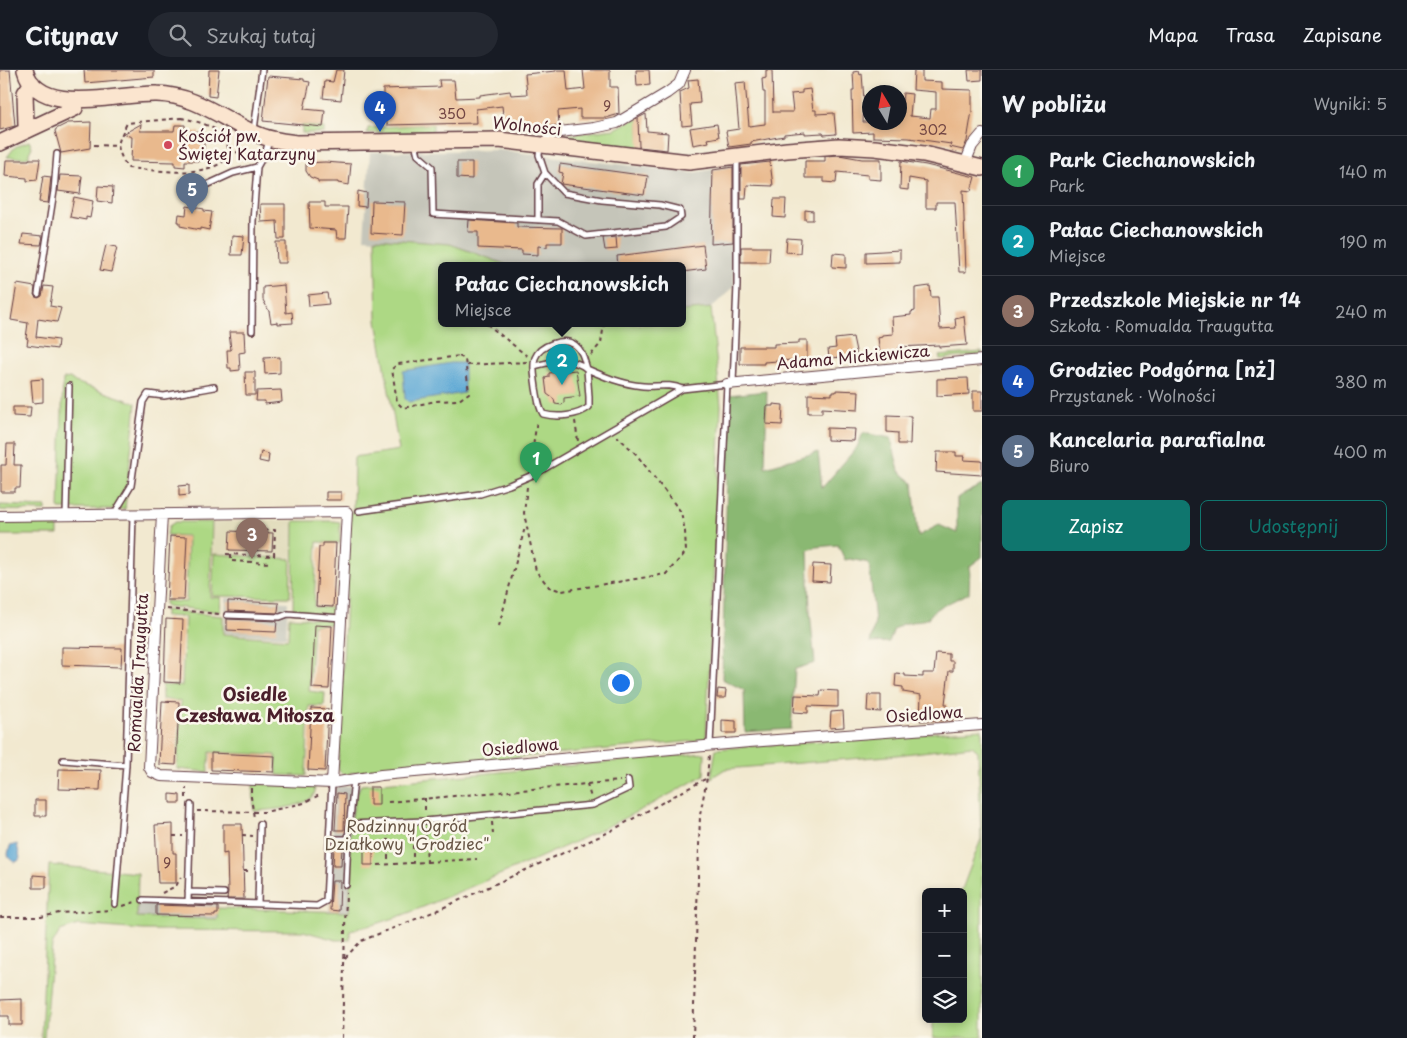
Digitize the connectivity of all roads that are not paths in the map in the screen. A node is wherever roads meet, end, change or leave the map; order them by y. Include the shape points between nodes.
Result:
1 (262, 70) edge
2 (685, 70) edge
3 (28, 77) edge
4 (76, 100) junction
5 (28, 130) junction
6 (253, 132) junction
7 (982, 134) edge
8 (414, 140) junction
9 (0, 143) edge
10 (264, 143) junction
11 (543, 144) junction
12 (57, 154) dead end
13 (737, 156) junction
14 (965, 164) junction
15 (257, 167) junction
16 (982, 168) edge
17 (545, 173) junction
18 (198, 189) dead end
19 (538, 220) junction
20 (38, 294) dead end
21 (252, 332) dead end
22 (982, 360) edge
23 (534, 364) junction
24 (587, 369) junction
25 (730, 384) junction
26 (69, 386) dead end
27 (214, 387) dead end
28 (682, 389) junction
29 (359, 511) dead end
30 (162, 514) junction
31 (66, 515) junction
32 (113, 515) junction
33 (132, 515) junction
34 (0, 516) edge
35 (227, 615) road end
36 (341, 618) junction
37 (982, 725) edge
38 (710, 746) junction
39 (63, 760) dead end
40 (126, 765) junction
41 (354, 778) junction
42 (628, 780) road end
43 (332, 785) junction
44 (192, 805) dead end
45 (260, 824) dead end
46 (350, 824) junction
47 (329, 839) junction
48 (348, 839) junction
49 (346, 885) road end
50 (188, 892) junction
51 (224, 893) dead end
52 (143, 900) road end
53 (188, 902) junction
54 (115, 904) dead end
55 (258, 904) junction

1 - 6 lane
2 - 11 street via 679,84 617,123 552,132
3 - 4 street, Wolności via 45,94
3 - 5 street via 25,92
4 - 5 street via 75,108
4 - 6 street, Wolności via 142,94 172,95 208,107
5 - 9 street
6 - 10 street, Wolności
7 - 14 street via 972,146
8 - 10 street, Wolności
8 - 11 street, Wolności via 487,139
8 - 19 lane via 418,155 432,167 433,214
10 - 15 lane via 266,151
11 - 13 street, Wolności via 690,162
11 - 17 lane via 539,155
12 - 20 lane
13 - 14 street, Wolności via 839,146 922,154
13 - 25 lane via 737,285
14 - 16 street, Wolności
15 - 18 lane via 233,173
15 - 21 lane
17 - 19 lane via 538,184
17 - 19 lane via 564,192 602,200 660,204 680,210 681,217 666,227 586,236 558,221
22 - 25 street, Adama Mickiewicza
23 - 24 lane via 567,360 579,362
23 - 24 lane via 536,355 544,346 573,343 582,352
23 - 24 lane via 539,408 543,414 551,416 574,414 589,407
24 - 28 lane via 624,383
25 - 28 lane
25 - 38 lane
26 - 31 lane
27 - 32 lane via 164,396 148,394 142,402 131,486
28 - 29 lane via 528,477 480,494
30 - 33 street
30 - 36 street via 347,512
30 - 43 street, Romualda Traugutta via 149,767 152,772 161,776
31 - 32 street
31 - 34 street
32 - 33 street
33 - 40 lane
35 - 36 lane via 280,617 288,614
36 - 43 street
37 - 38 street, Osiedlowa
38 - 41 street, Osiedlowa
39 - 40 lane
40 - 54 lane
41 - 43 street, Osiedlowa
41 - 46 lane
42 - 46 lane via 629,788 593,805 388,824
43 - 47 lane
44 - 50 lane
45 - 55 lane
46 - 48 lane
47 - 48 lane
47 - 55 lane via 326,901 317,906
48 - 49 lane
50 - 51 lane
50 - 53 lane
52 - 53 lane
53 - 55 lane

